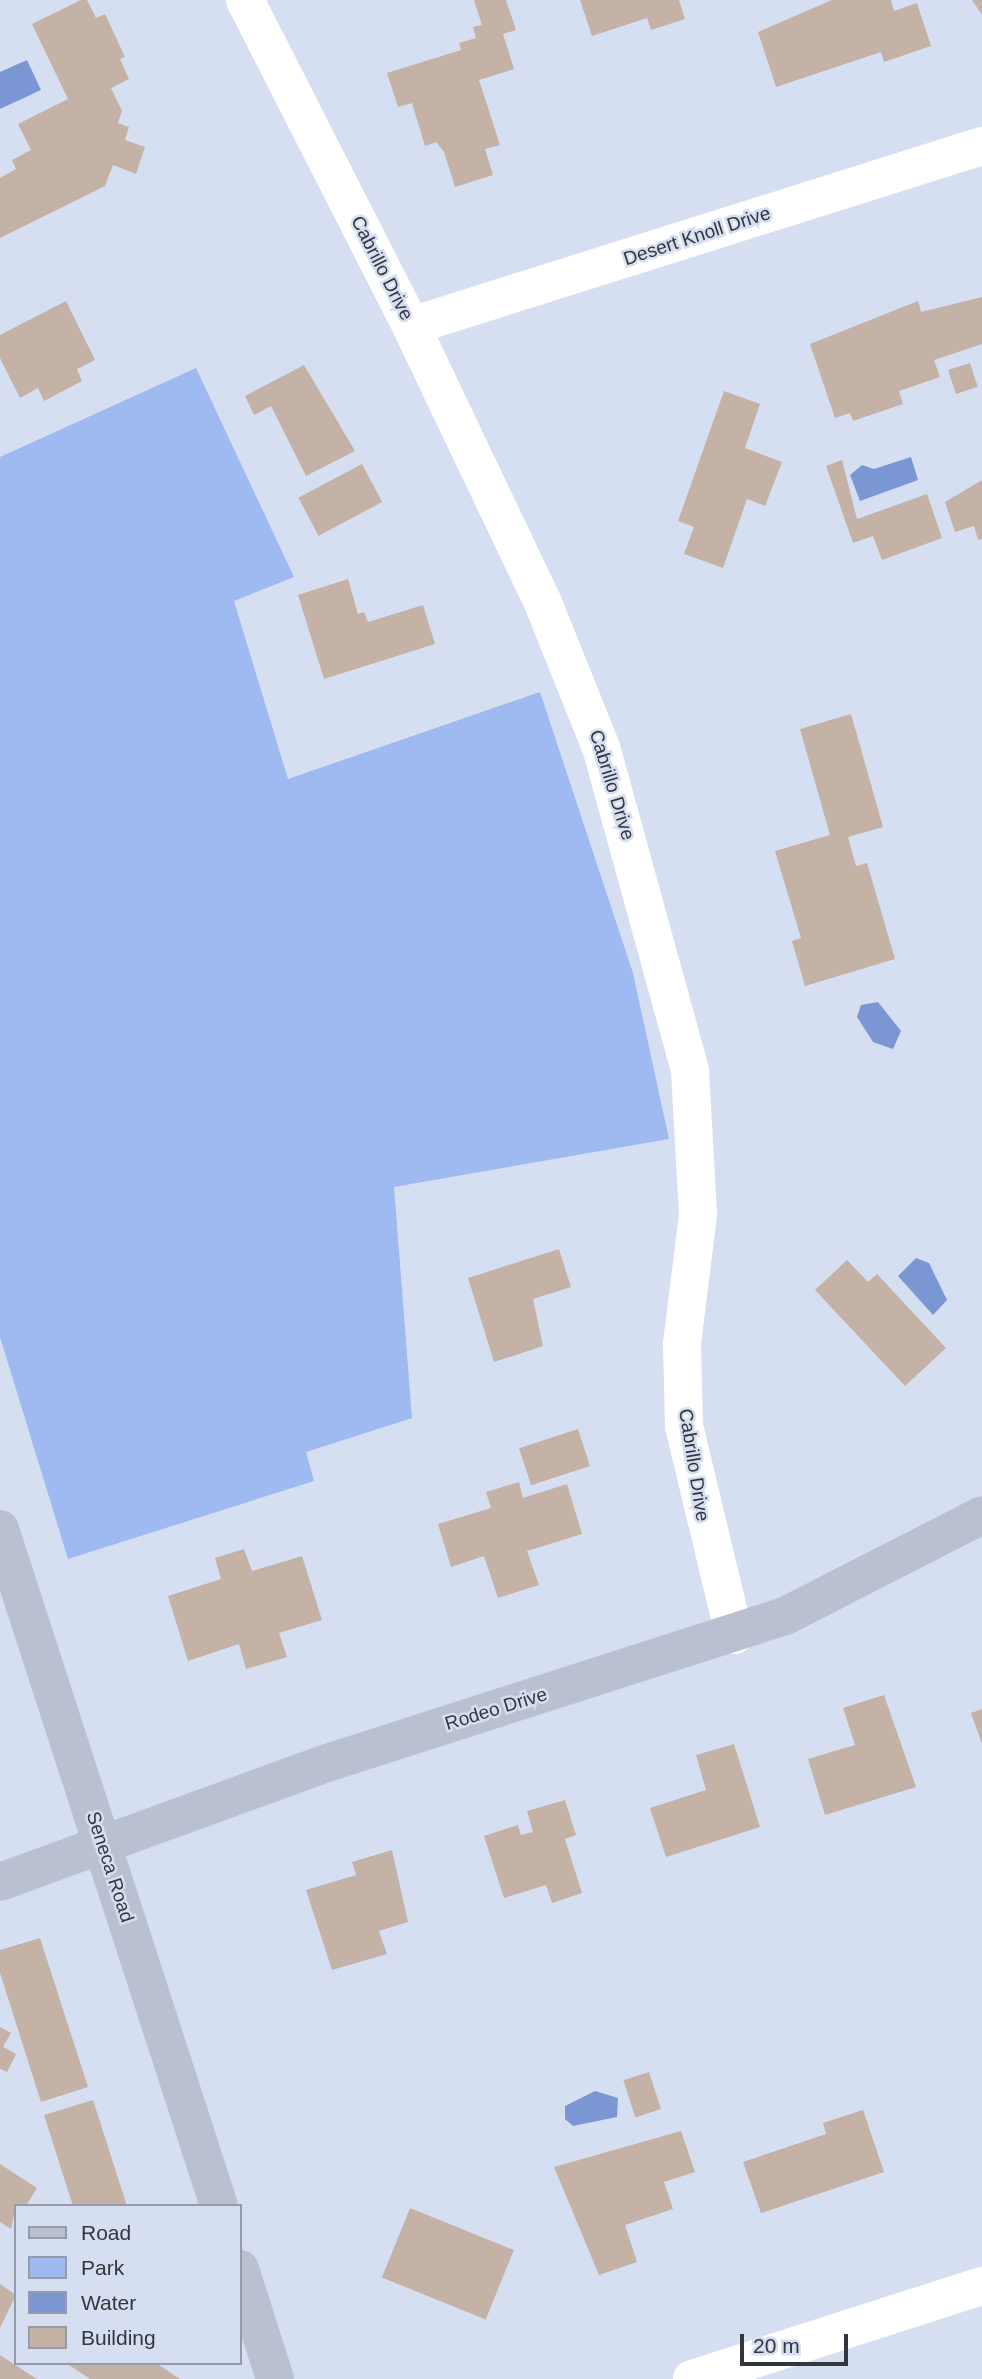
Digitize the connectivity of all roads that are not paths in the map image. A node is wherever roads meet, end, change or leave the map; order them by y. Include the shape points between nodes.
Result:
1 (245, 0) edge
2 (982, 146) edge
3 (411, 326) junction
4 (982, 1515) edge
5 (0, 1529) edge
6 (734, 1635) junction
7 (104, 1849) junction
8 (0, 1882) edge
9 (218, 2204) edge
10 (242, 2275) edge
11 (982, 2286) edge
12 (275, 2379) edge
13 (692, 2379) edge

1 - 3 street, Cabrillo Drive
2 - 3 street, Desert Knoll Drive
3 - 6 street, Cabrillo Drive via 572,668 666,966 690,1071 698,1149 698,1215 682,1344 684,1426
4 - 6 street, Rodeo Drive via 787,1615
5 - 7 street, Seneca Road
6 - 7 street, Rodeo Drive via 327,1763
7 - 8 street, Rodeo Drive
7 - 9 street, Seneca Road
10 - 12 street
11 - 13 street

